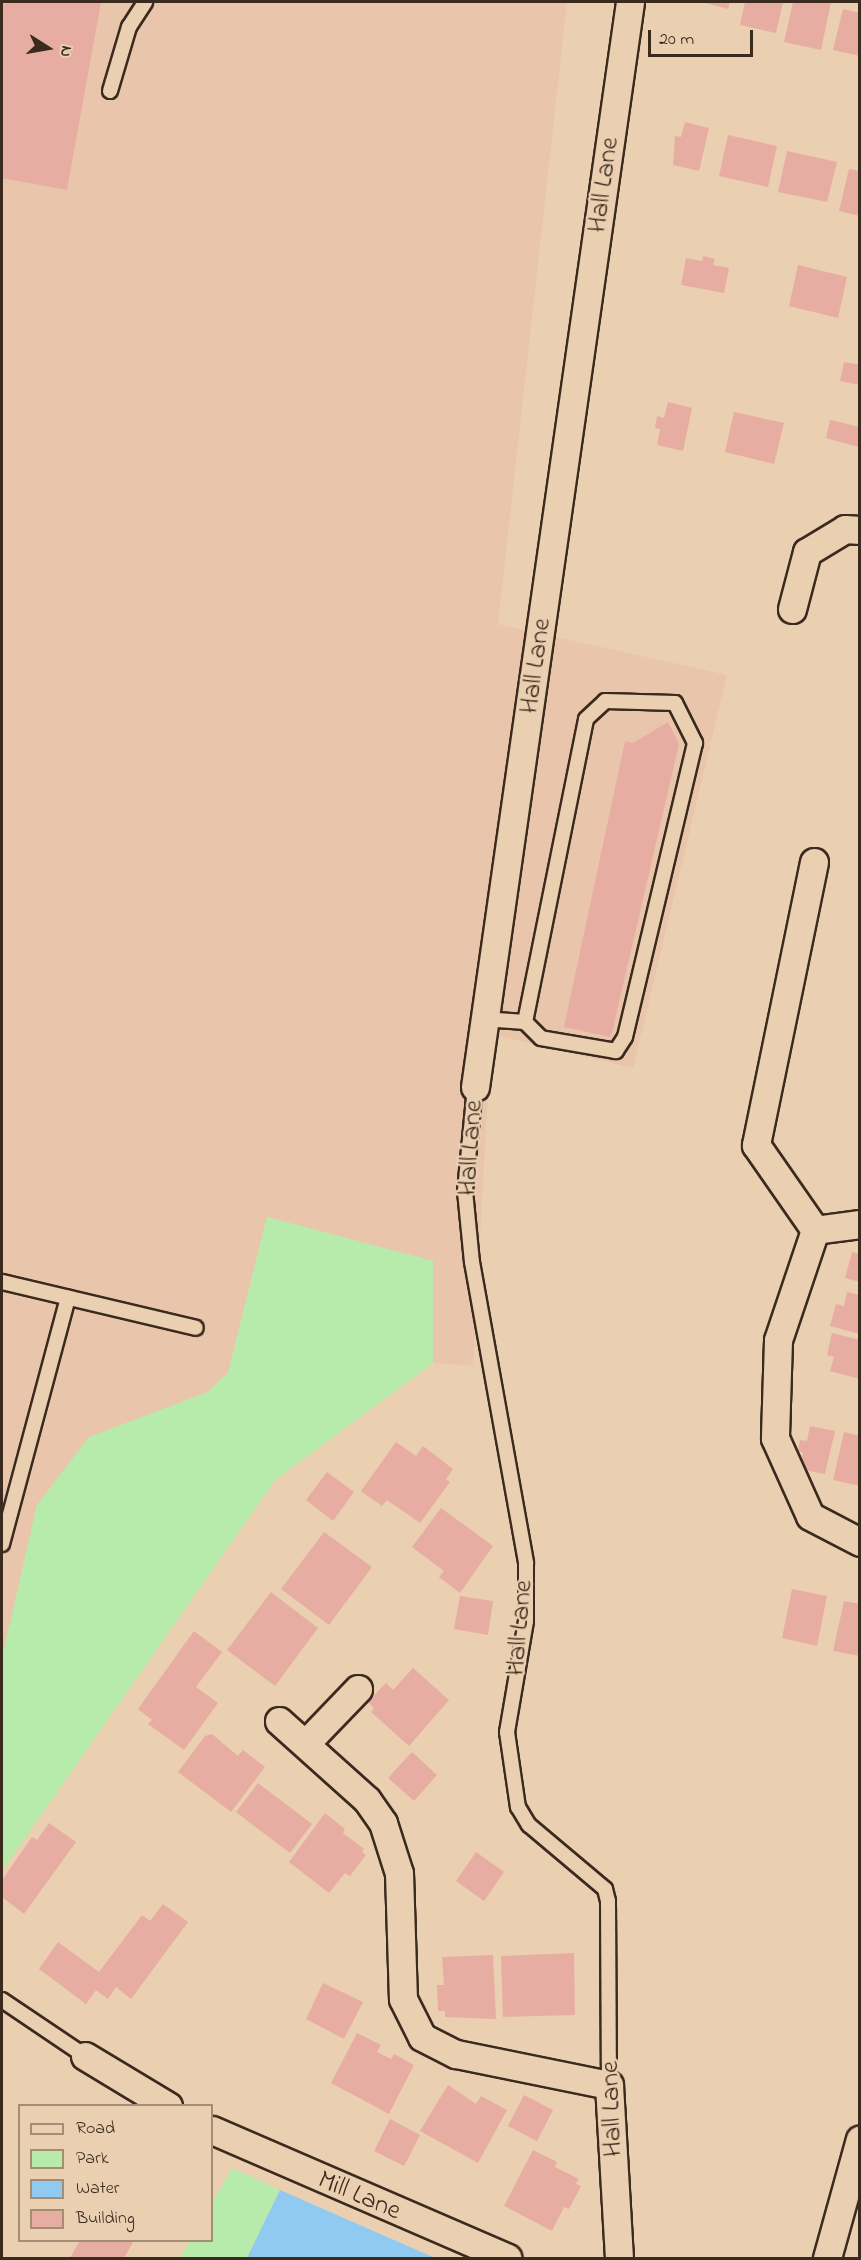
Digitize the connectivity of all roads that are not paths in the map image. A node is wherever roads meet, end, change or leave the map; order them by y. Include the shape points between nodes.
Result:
1 (146, 2) edge
2 (630, 2) edge
3 (110, 91) dead end
4 (860, 530) edge
5 (792, 609) dead end
6 (814, 862) dead end
7 (483, 1019) junction
8 (525, 1023) junction
9 (475, 1087) joint
10 (860, 1224) edge
11 (815, 1230) junction
12 (2, 1282) edge
13 (68, 1298) junction
14 (196, 1328) dead end
15 (860, 1542) edge
16 (2, 1544) edge
17 (358, 1689) dead end
18 (279, 1721) dead end
19 (306, 1743) junction
20 (2, 2001) edge
21 (85, 2056) joint
22 (609, 2085) junction
23 (165, 2104) edge
24 (213, 2130) edge
25 (860, 2139) edge
26 (508, 2259) edge
27 (620, 2259) edge
28 (827, 2259) edge

1 - 3 lane via 129,27
2 - 7 street, Hall Lane
4 - 5 street via 845,529 807,552
6 - 11 street via 756,1145
7 - 8 lane
7 - 9 street, Hall Lane
8 - 8 lane via 586,719 605,701 675,703 694,743 625,1037 616,1052 541,1038
9 - 22 lane, Hall Lane via 465,1191 472,1262 526,1563 526,1621 507,1732 518,1807 529,1825 604,1889 608,1901
10 - 11 street
11 - 15 street via 778,1340 774,1438 810,1515
12 - 13 lane
13 - 14 lane
13 - 16 lane
17 - 19 street
18 - 19 street
19 - 22 street via 367,1800 394,1849 399,1873 403,1999 422,2037 456,2054
20 - 21 lane
21 - 23 street
22 - 27 street, Hall Lane
24 - 26 street, Mill Lane
25 - 28 street

